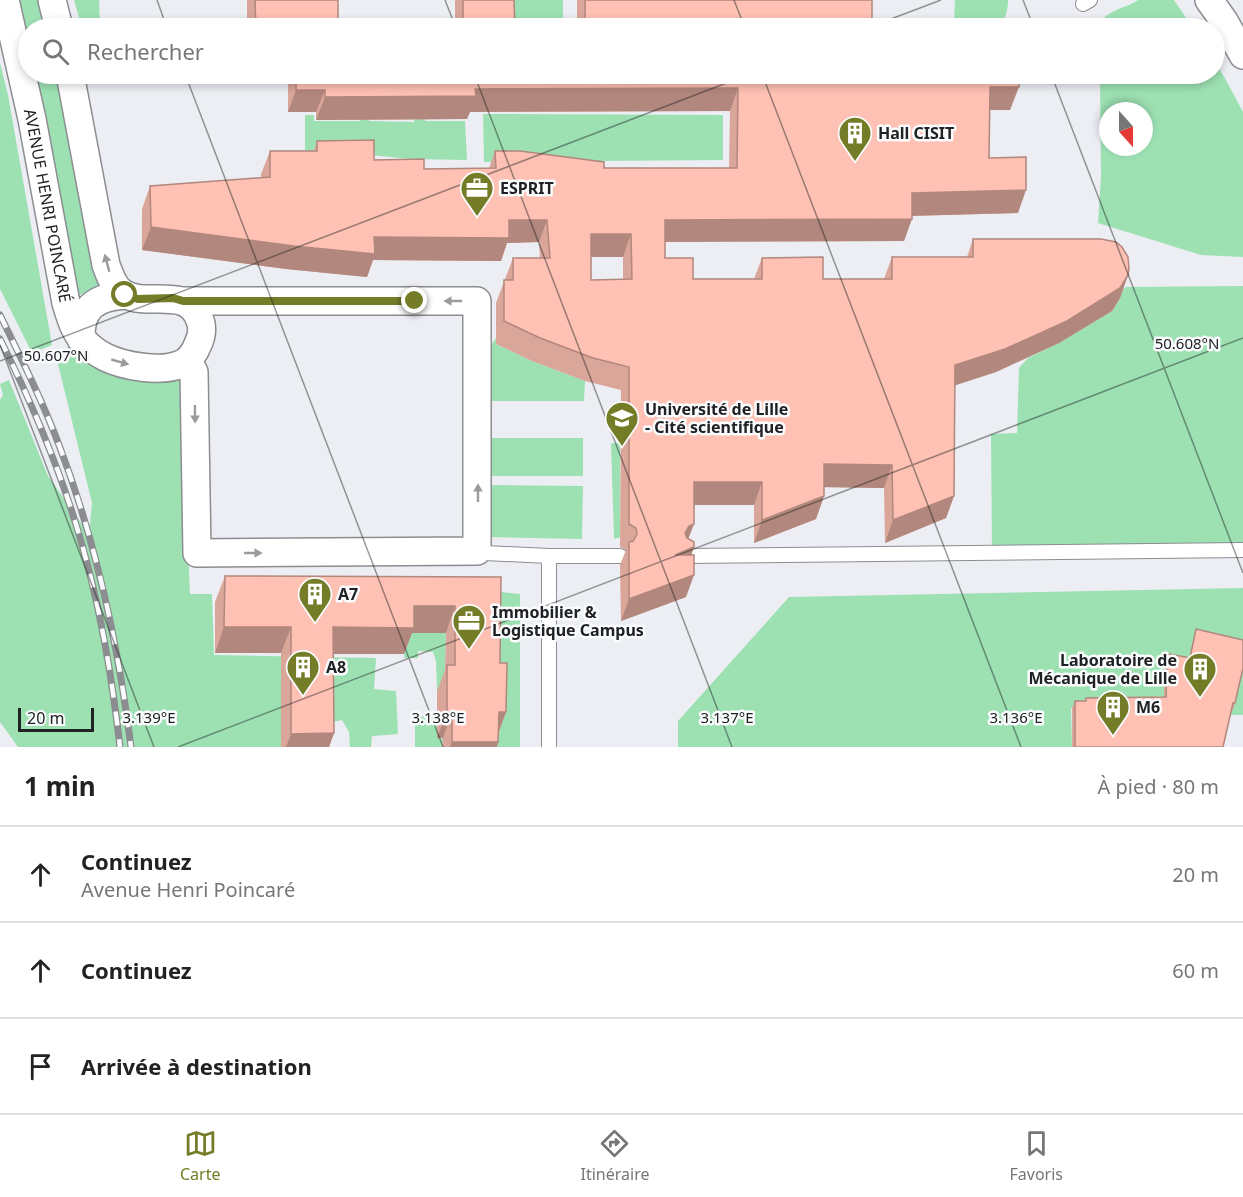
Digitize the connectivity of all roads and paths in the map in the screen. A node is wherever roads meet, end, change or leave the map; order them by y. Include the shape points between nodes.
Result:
1 (5, 0) edge
2 (52, 0) edge
3 (1209, 0) edge
4 (56, 18) edge
5 (1222, 18) edge
6 (1225, 23) edge
7 (1243, 55) edge
8 (18, 57) edge
9 (24, 84) edge
10 (72, 84) edge
11 (125, 295) junction
12 (183, 301) junction
13 (81, 339) junction
14 (180, 365) junction
15 (1243, 550) edge
16 (484, 553) dead end
17 (549, 556) junction
18 (620, 556) dead end
19 (686, 556) edge
20 (549, 747) edge

1 - 8 street, AVENUE HENRI POINCARÉ
2 - 4 street
3 - 5 street
6 - 7 street
9 - 13 street, AVENUE HENRI POINCARÉ via 66,303
11 -> 10 street via 116,288 106,265
11 - 12 street, AVENUE HENRI POINCARÉ
11 - 13 street, AVENUE HENRI POINCARÉ via 91,306 81,323
12 - 14 street via 199,315 202,327 195,351
14 -> 12 street, AVENUE HENRI POINCARÉ via 191,367 194,372 197,553 477,551 477,301
13 -> 14 street, AVENUE HENRI POINCARÉ via 104,357 122,363 159,368
15 - 19 lane
16 - 17 lane
17 - 18 lane
17 - 20 lane

